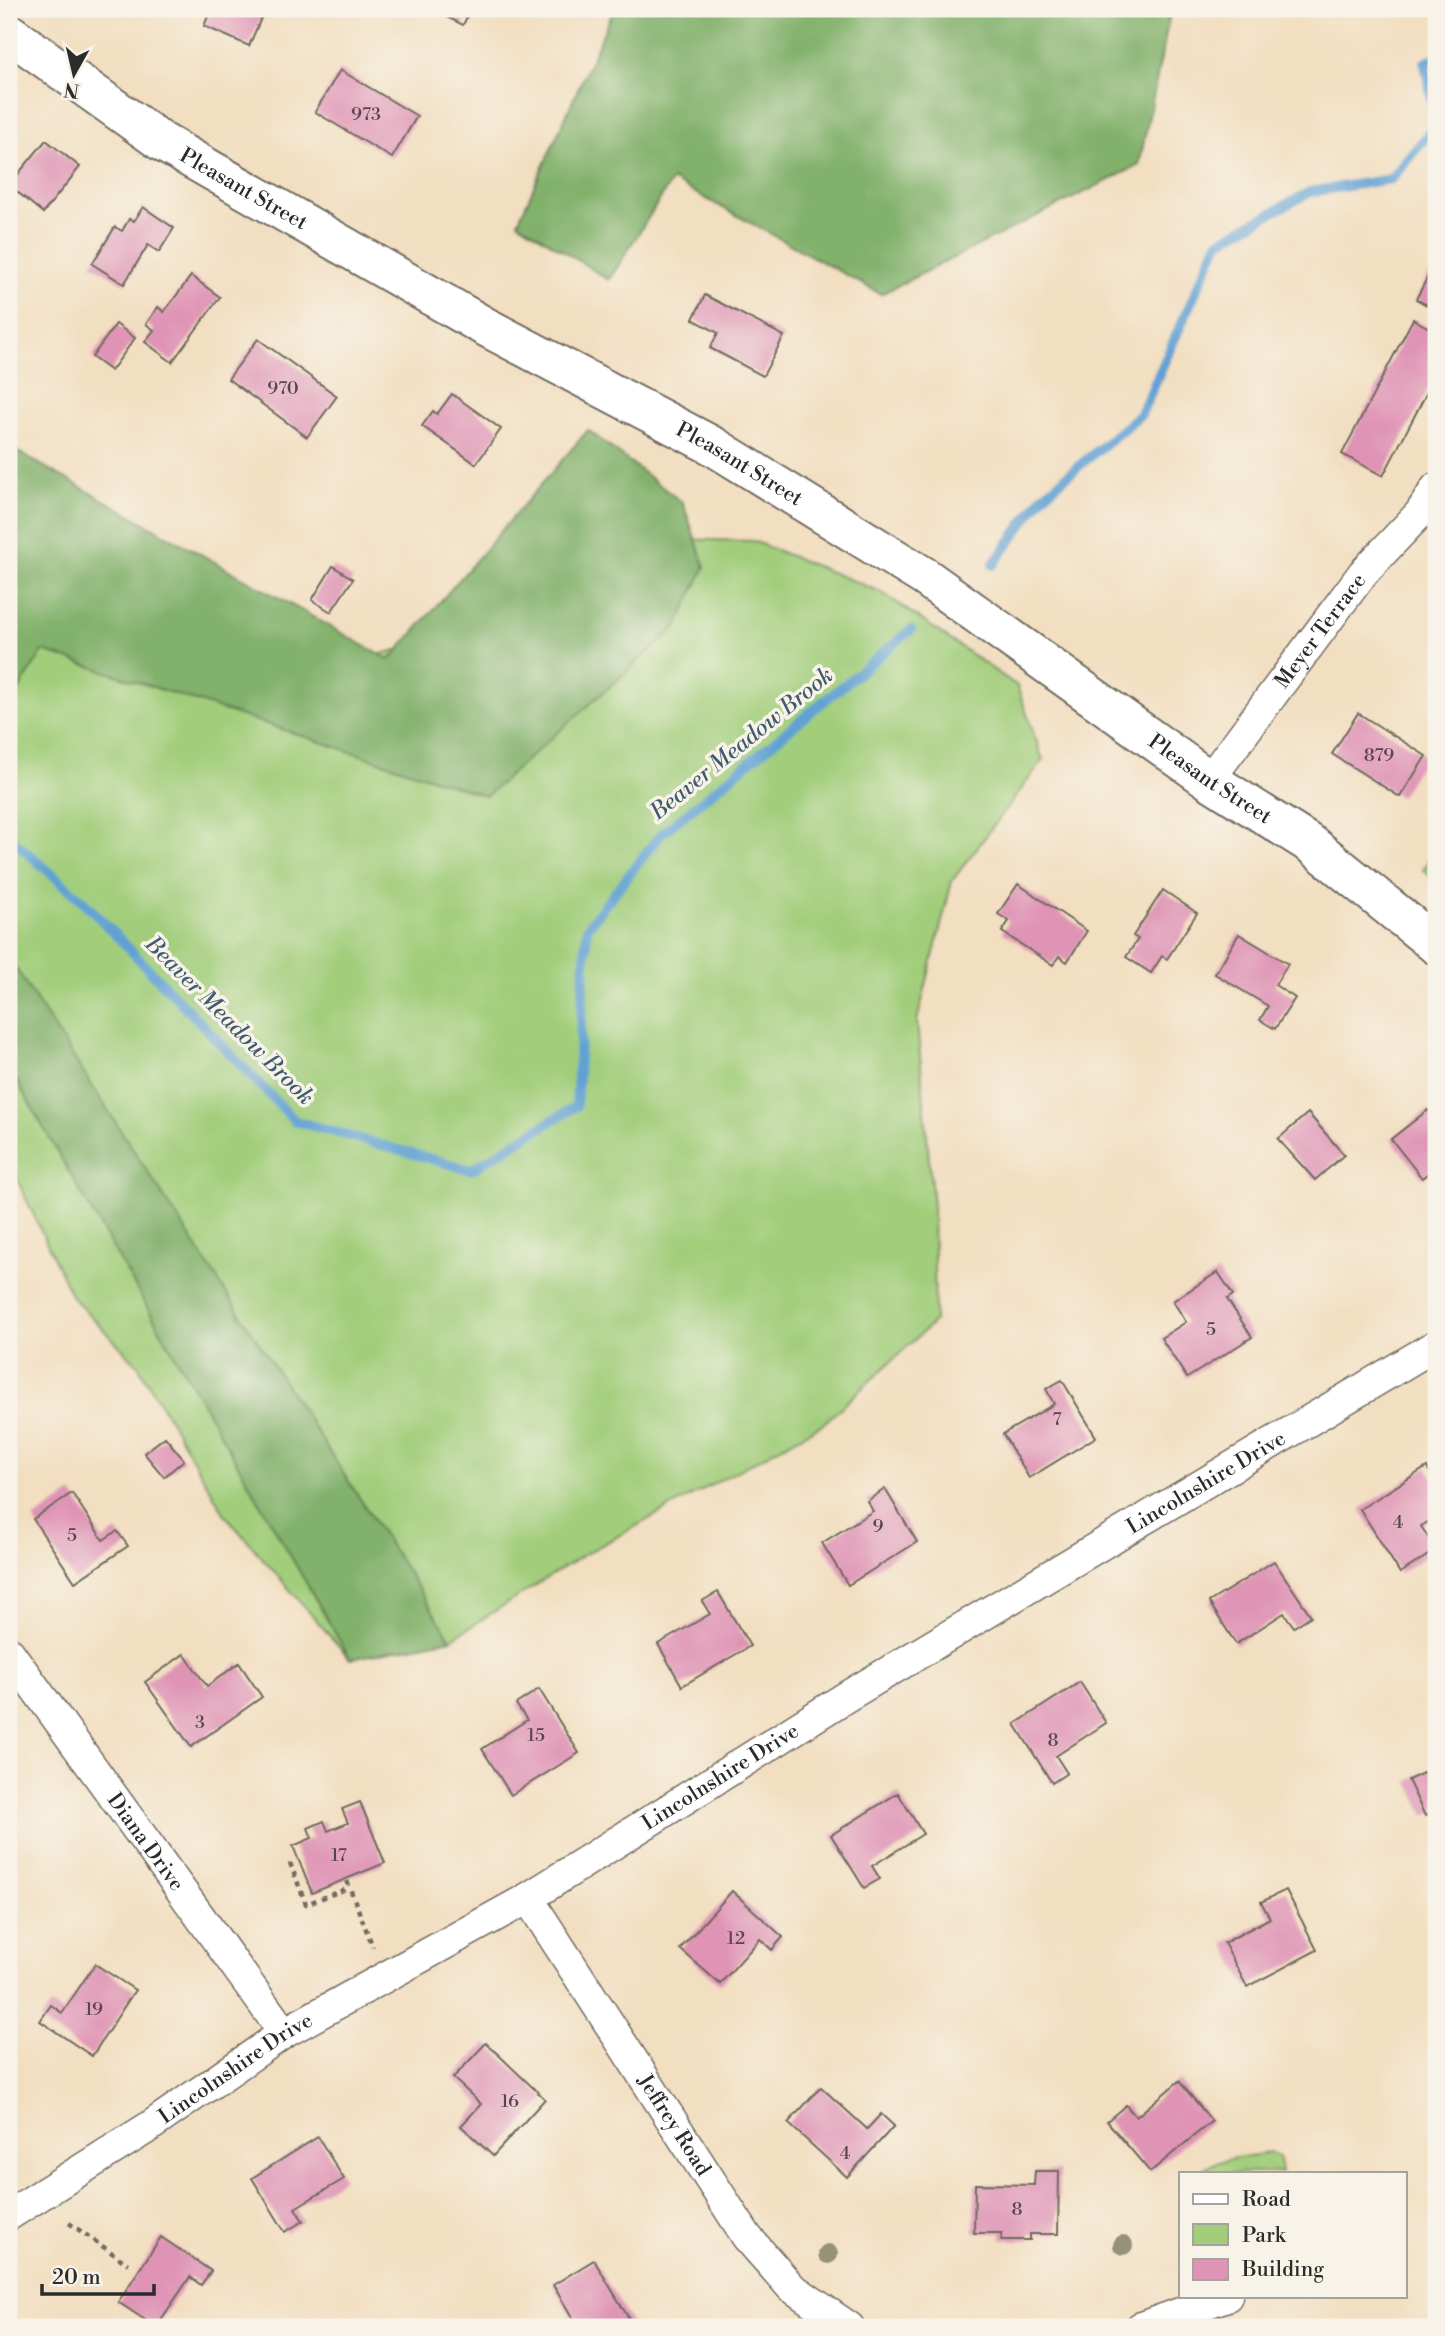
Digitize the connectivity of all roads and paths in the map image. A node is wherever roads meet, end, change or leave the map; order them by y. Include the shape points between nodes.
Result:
1 (9, 33) edge
2 (1436, 488) edge
3 (1209, 780) junction
4 (1436, 945) edge
5 (1436, 1345) edge
6 (9, 1653) edge
7 (290, 1863) dead end
8 (347, 1881) dead end
9 (349, 1888) junction
10 (528, 1898) junction
11 (385, 1977) junction
12 (284, 2033) junction
13 (9, 2215) edge
14 (69, 2223) dead end
15 (128, 2264) dead end
16 (1221, 2298) edge
17 (849, 2327) edge
18 (1141, 2327) edge

1 - 3 main road, Pleasant Street via 162,142 484,327 713,446 925,577
2 - 3 street, Meyer Terrace via 1420,513 1363,573
3 - 4 main road, Pleasant Street via 1312,845
5 - 10 street, Lincolnshire Drive via 846,1697
6 - 12 street, Diana Drive
7 - 9 path via 306,1903
8 - 9 path
9 - 11 path
10 - 11 street, Lincolnshire Drive
10 - 17 street, Jeffrey Road via 747,2236 791,2287
11 - 12 street, Lincolnshire Drive
12 - 13 street, Lincolnshire Drive via 149,2127
14 - 15 path
16 - 18 street

